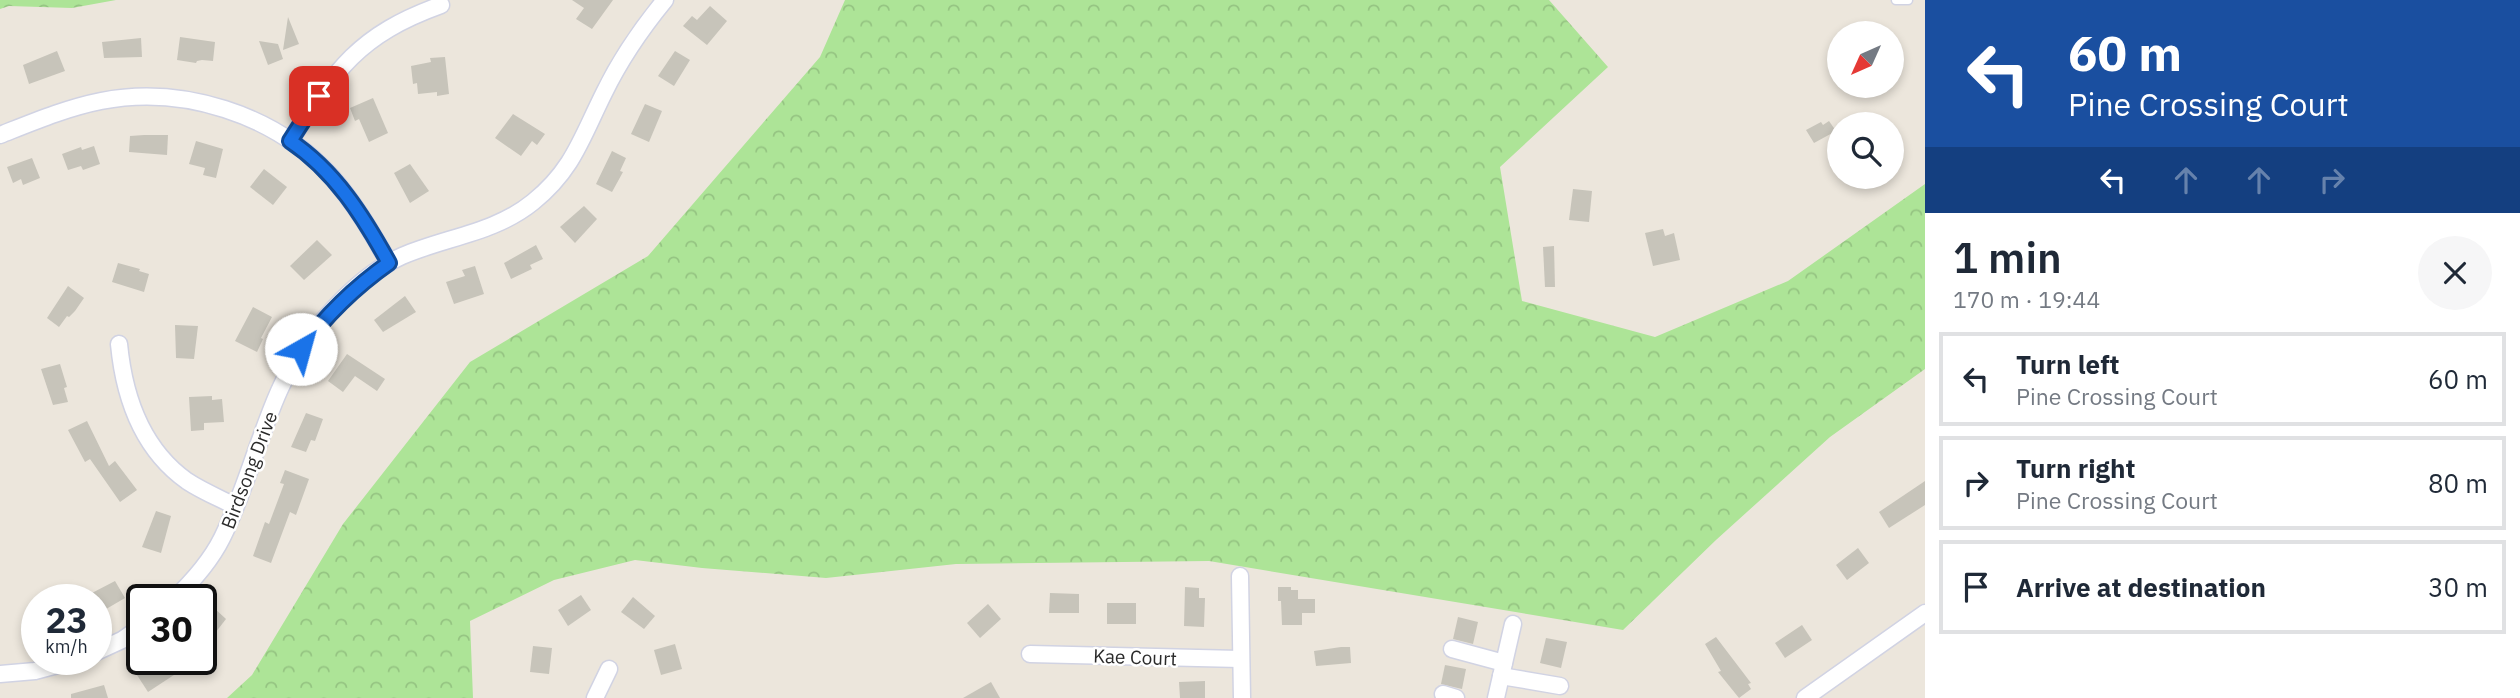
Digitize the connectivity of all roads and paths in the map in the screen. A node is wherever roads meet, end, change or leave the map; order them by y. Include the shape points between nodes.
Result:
1 (665, 0) edge
2 (1896, 0) edge
3 (1908, 0) edge
4 (440, 5) dead end
5 (0, 135) edge
6 (290, 141) junction
7 (389, 263) junction
8 (119, 344) dead end
9 (235, 506) junction
10 (1240, 576) dead end
11 (190, 584) edge
12 (1925, 613) edge
13 (1513, 624) dead end
14 (1452, 649) dead end
15 (1030, 654) dead end
16 (1240, 659) junction
17 (609, 669) dead end
18 (1503, 669) junction
19 (21, 672) edge
20 (0, 674) edge
21 (1560, 686) dead end
22 (595, 698) edge
23 (1242, 698) edge
24 (1496, 698) edge
25 (1805, 698) edge

1 - 7 street, Birdsong Drive via 618,66 571,161 544,193 490,228
2 - 3 lane
4 - 6 street via 384,30 361,47 332,78
5 - 6 street via 87,105 152,97 216,106
6 - 7 street via 346,195
7 - 9 street, Birdsong Drive via 351,293 301,349
8 - 9 street via 132,407 154,448 184,479
9 - 11 street, Birdsong Drive via 213,554
10 - 16 street
12 - 25 street
13 - 18 street
14 - 18 street
15 - 16 street, Kae Court
16 - 23 street
17 - 22 street
18 - 21 street
18 - 24 street
19 - 20 street

